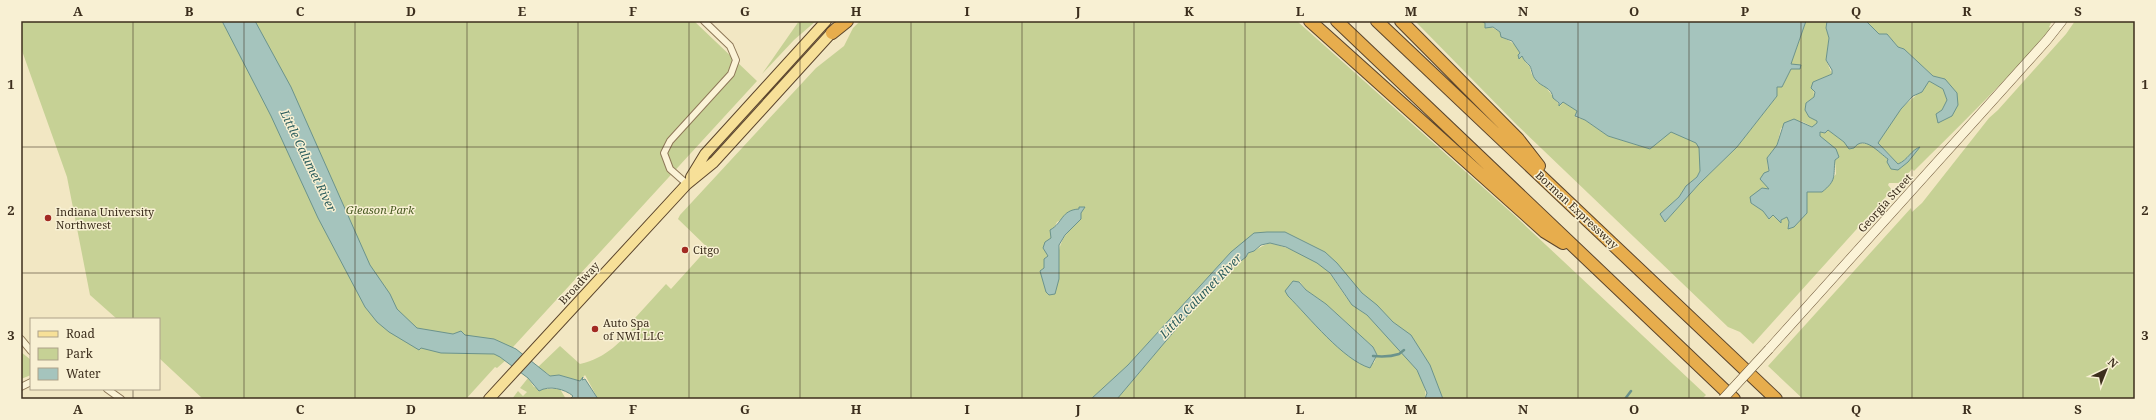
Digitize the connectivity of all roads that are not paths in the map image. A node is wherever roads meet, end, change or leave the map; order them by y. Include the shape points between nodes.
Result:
1 (704, 21) edge
2 (826, 21) edge
3 (843, 21) edge
4 (847, 21) edge
5 (1310, 21) edge
6 (1337, 21) edge
7 (1377, 21) edge
8 (1401, 21) edge
9 (2062, 21) edge
10 (832, 33) junction
11 (687, 184) junction
12 (1563, 197) junction
13 (1582, 254) junction
14 (21, 339) edge
15 (30, 350) edge
16 (30, 382) edge
17 (21, 387) edge
18 (108, 390) edge
19 (122, 399) edge
20 (489, 399) edge
21 (1723, 399) edge
22 (1734, 399) edge
23 (1776, 399) edge

1 - 11 street via 730,46 736,60 731,74 670,141 664,153 670,169
2 - 11 main road, Broadway via 705,154
3 - 10 main road, Broadway
4 - 10 highway
5 - 13 highway via 1545,232
6 - 13 highway
7 - 12 highway, Borman Expressway
8 - 12 highway via 1518,140
9 - 21 street, Georgia Street, bridge via 2048,40
10 - 11 main road, Broadway via 714,162
11 - 20 main road, Broadway
12 - 23 highway, Borman Expressway
13 - 22 highway
14 - 15 street
16 - 17 street
18 - 19 street

